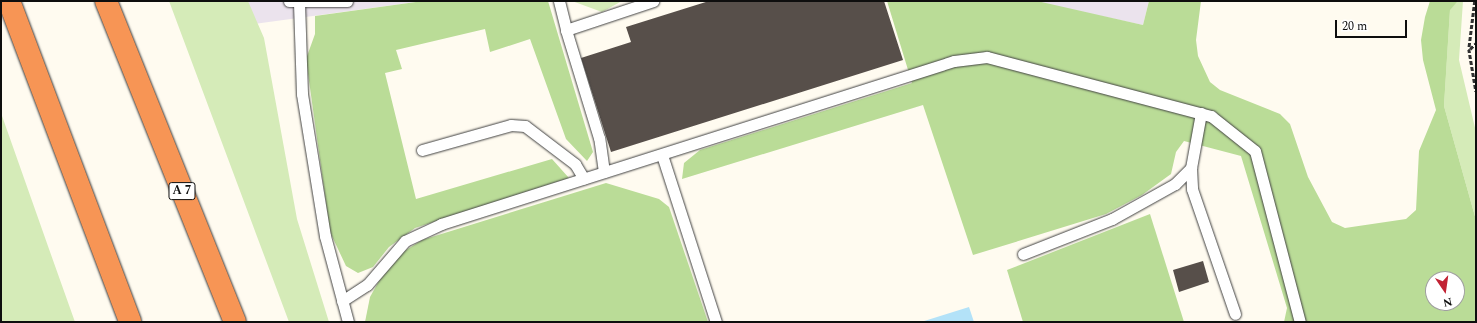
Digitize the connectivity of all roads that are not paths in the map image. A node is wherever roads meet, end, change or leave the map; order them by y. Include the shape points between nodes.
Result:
1 (9, 1) edge
2 (106, 1) edge
3 (121, 1) edge
4 (347, 1) edge
5 (559, 1) edge
6 (653, 1) edge
7 (294, 2) edge
8 (566, 30) junction
9 (128, 60) junction
10 (1201, 113) junction
11 (422, 150) dead end
12 (662, 155) junction
13 (1191, 168) junction
14 (604, 172) junction
15 (584, 179) junction
16 (1023, 254) dead end
17 (342, 301) junction
18 (1235, 314) dead end
19 (130, 322) edge
20 (235, 322) edge
21 (348, 322) edge
22 (716, 322) edge
23 (1300, 322) edge

1 - 19 highway
2 - 9 highway, A 7
3 - 9 highway
4 - 7 lane
5 - 8 lane
6 - 8 lane
7 - 17 lane via 302,94 325,236
8 - 14 lane via 599,138
9 - 20 highway, A 7
10 - 12 lane via 987,57 971,58
10 - 13 lane
10 - 23 lane via 1211,116 1255,151
11 - 15 lane via 511,125 525,126 575,164
12 - 14 lane
12 - 22 lane
13 - 16 lane via 1175,184 1112,219
13 - 18 lane via 1192,189
14 - 15 lane
15 - 17 lane via 419,233 390,255 367,285
17 - 21 lane

